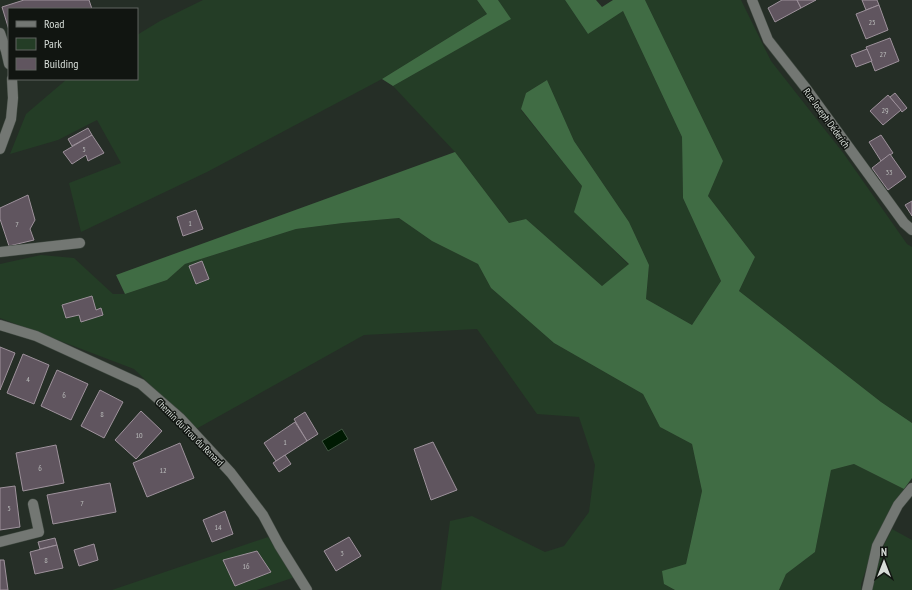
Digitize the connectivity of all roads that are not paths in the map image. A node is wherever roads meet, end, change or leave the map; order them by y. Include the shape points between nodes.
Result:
1 (752, 0) edge
2 (0, 33) edge
3 (8, 60) edge
4 (12, 80) edge
5 (0, 149) edge
6 (912, 230) edge
7 (80, 243) dead end
8 (0, 252) edge
9 (0, 325) edge
10 (912, 488) edge
11 (33, 504) dead end
12 (0, 542) edge
13 (307, 590) edge
14 (867, 590) edge

1 - 6 street, Rue Joseph Déderich via 768,40 810,93 904,223
2 - 3 street
4 - 5 street via 11,119
7 - 8 street
9 - 13 street, Chemin du Trou du Renard via 36,336 141,384 180,418 231,473 263,515
10 - 14 street via 898,506 877,546
11 - 12 street via 39,532

